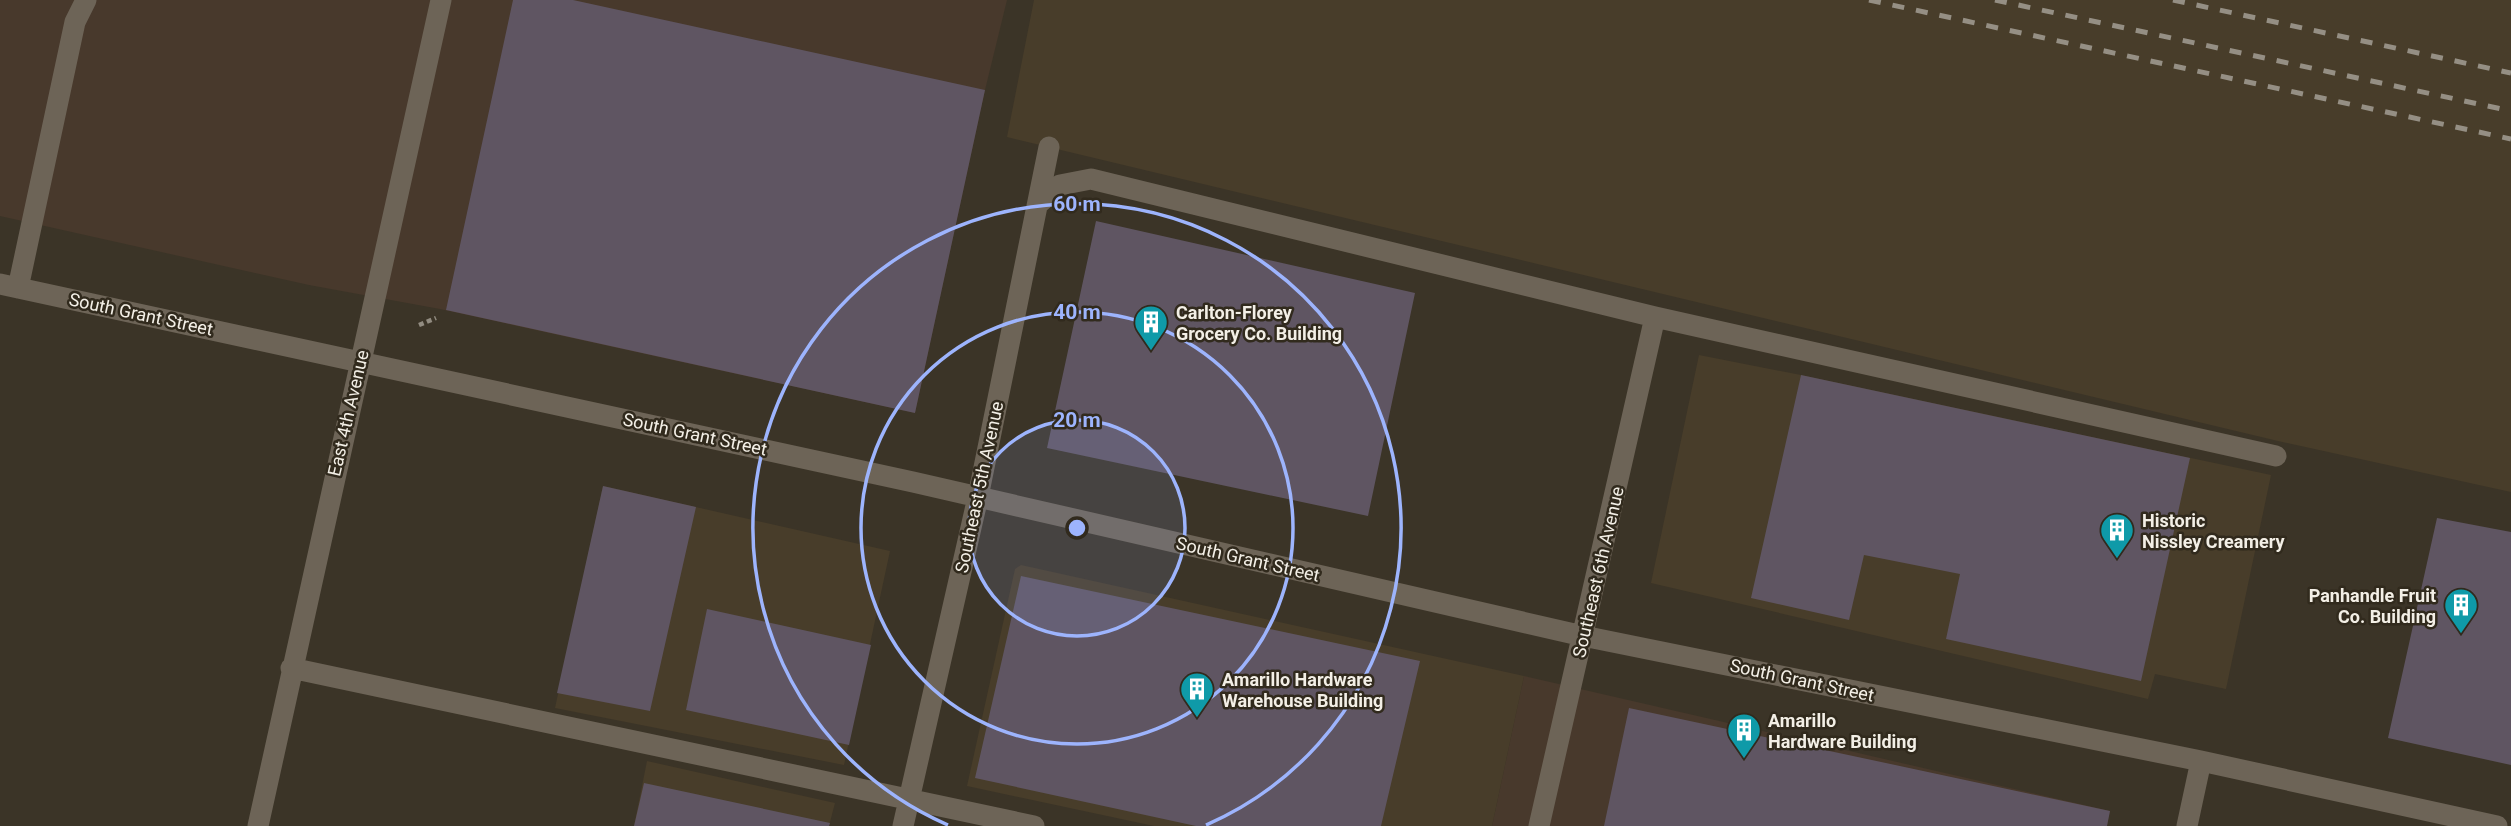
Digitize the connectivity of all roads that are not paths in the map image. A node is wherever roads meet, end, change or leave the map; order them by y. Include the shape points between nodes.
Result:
1 (86, 0) edge
2 (435, 1) edge
3 (1049, 147) dead end
4 (1038, 204) junction
5 (9, 286) edge
6 (1655, 317) junction
7 (360, 361) junction
8 (2276, 456) dead end
9 (978, 497) junction
10 (1583, 636) junction
11 (291, 668) junction
12 (2201, 761) junction
13 (909, 801) junction
14 (258, 826) edge
15 (903, 826) edge
16 (1034, 826) edge
17 (1539, 826) edge
18 (2187, 826) edge
19 (2497, 826) edge

1 - 5 street via 75,22
2 - 7 street, East 4th Avenue
3 - 4 street, Southeast 5th Avenue
4 - 6 street via 1060,185 1091,178
4 - 9 street, Southeast 5th Avenue
5 - 7 street, South Grant Street
6 - 8 street
6 - 10 street, Southeast 6th Avenue
7 - 9 street, South Grant Street
7 - 11 street, East 4th Avenue
9 - 10 street, South Grant Street
9 - 13 street, Southeast 5th Avenue
10 - 12 street, South Grant Street
10 - 17 street, Southeast 6th Avenue
11 - 13 street
11 - 14 street, East 4th Avenue
12 - 18 street
12 - 19 street, South Grant Street
13 - 15 street, Southeast 5th Avenue
13 - 16 street

